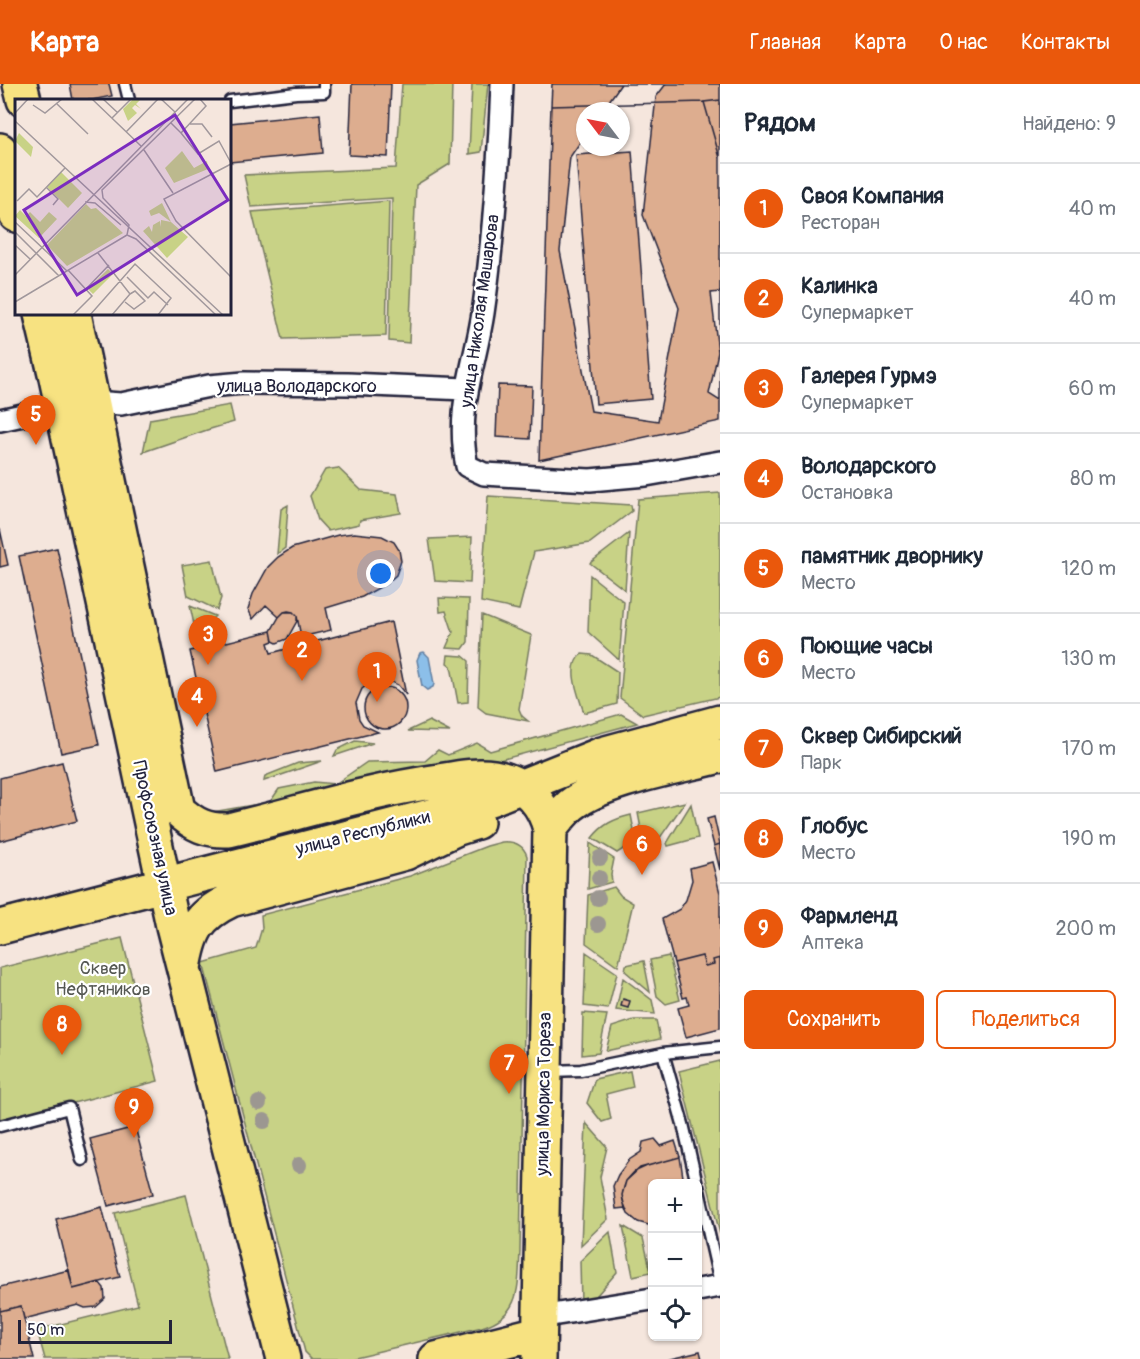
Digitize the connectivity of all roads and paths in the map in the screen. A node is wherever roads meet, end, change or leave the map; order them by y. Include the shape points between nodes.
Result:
1 (20, 84) edge
2 (124, 84) edge
3 (324, 84) edge
4 (502, 84) edge
5 (24, 99) edge
6 (129, 99) edge
7 (231, 101) edge
8 (0, 150) edge
9 (15, 211) edge
10 (41, 315) edge
11 (74, 315) edge
12 (466, 389) junction
13 (78, 404) junction
14 (0, 420) edge
15 (720, 462) edge
16 (720, 722) edge
17 (720, 756) edge
18 (522, 787) junction
19 (550, 830) junction
20 (165, 884) junction
21 (0, 927) edge
22 (184, 970) junction
23 (720, 1047) edge
24 (663, 1053) junction
25 (545, 1072) junction
26 (0, 1126) edge
27 (82, 1160) dead end
28 (696, 1179) edge
29 (702, 1207) edge
30 (720, 1284) edge
31 (702, 1289) edge
32 (648, 1300) edge
33 (539, 1336) edge
34 (283, 1359) edge
35 (436, 1359) edge

1 - 5 main road
2 - 6 lane
3 - 7 lane via 324,92
4 - 12 street, улица Николая Машарова via 497,183 483,314
8 - 9 main road
10 - 13 main road, Профсоюзная улица
11 - 13 main road, Профсоюзная улица
12 - 13 street, улица Володарского via 244,383 208,386 121,404
12 - 15 street, улица Николая Машарова via 462,444 467,466 484,474 590,480
13 - 14 street, улица Володарского
13 - 18 main road, Профсоюзная улица via 178,810 189,821 201,828 229,830 405,786 473,776 494,776
13 - 20 main road, Профсоюзная улица
16 - 18 main road, улица Республики via 602,754
17 - 19 main road via 597,790 571,805
18 - 19 main road via 541,804
18 - 20 main road, улица Республики via 442,813
18 - 22 main road via 516,800 496,816 455,829 405,853 231,900 215,908 194,930
19 - 25 main road, улица Мориса Тореза
20 - 21 main road, улица Республики
20 - 22 main road, Профсоюзная улица
22 - 34 main road, Профсоюзная улица
23 - 24 lane
24 - 25 lane via 581,1070
24 - 28 lane
25 - 33 main road, улица Мориса Тореза
26 - 27 lane via 69,1108
29 - 30 lane
30 - 31 street
32 - 33 street
33 - 35 main road

